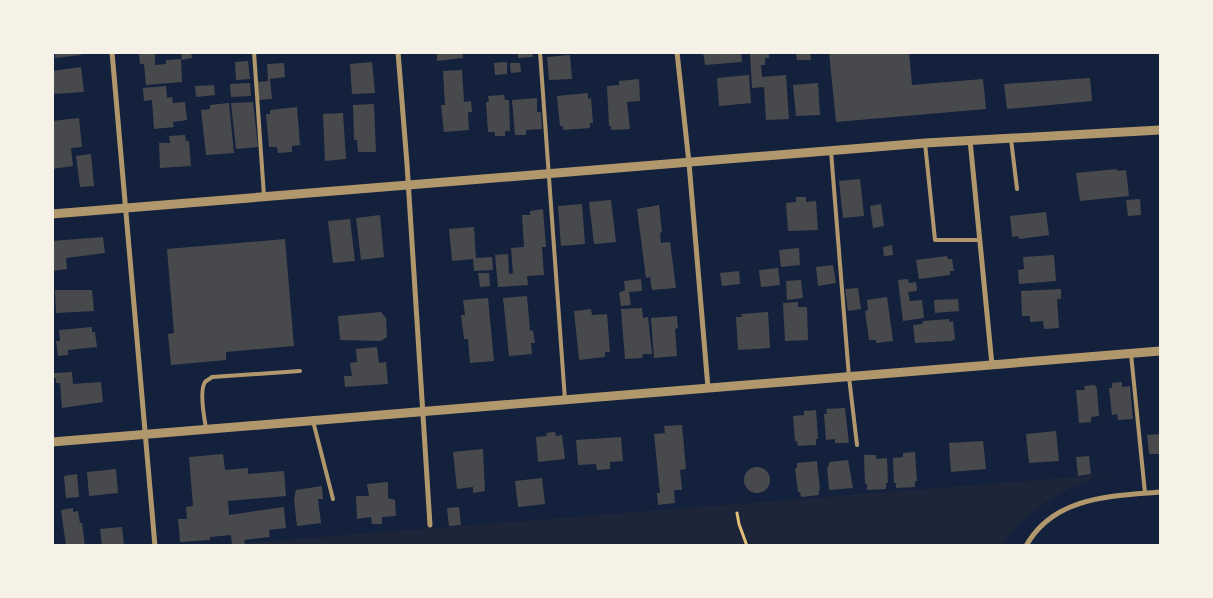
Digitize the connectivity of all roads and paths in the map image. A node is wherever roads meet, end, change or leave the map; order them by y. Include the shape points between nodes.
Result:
1 (112, 52) edge
2 (254, 52) edge
3 (398, 52) edge
4 (540, 52) edge
5 (677, 52) edge
6 (1160, 130) edge
7 (1011, 138) junction
8 (970, 140) junction
9 (926, 143) junction
10 (830, 151) junction
11 (689, 163) junction
12 (548, 173) junction
13 (408, 184) junction
14 (1017, 189) dead end
15 (264, 196) junction
16 (125, 207) junction
17 (52, 214) edge
18 (979, 240) junction
19 (1160, 351) edge
20 (1131, 354) junction
21 (992, 365) junction
22 (300, 371) dead end
23 (849, 377) junction
24 (708, 388) junction
25 (565, 400) junction
26 (422, 411) junction
27 (313, 421) junction
28 (207, 430) junction
29 (145, 436) junction
30 (52, 442) edge
31 (857, 445) dead end
32 (1160, 492) edge
33 (1145, 493) junction
34 (333, 499) dead end
35 (738, 513) dead end
36 (430, 525) dead end
37 (155, 546) edge
38 (747, 546) edge
39 (1026, 546) edge

1 - 16 street
2 - 15 lane
3 - 13 street
4 - 12 lane
5 - 11 street
6 - 7 street
7 - 8 street
7 - 14 lane
8 - 9 street
8 - 18 street
9 - 10 street
9 - 18 lane via 935,240
10 - 11 street
10 - 23 lane
11 - 12 street
11 - 24 street
12 - 13 street
12 - 25 lane
13 - 15 street
13 - 26 street
15 - 16 street
16 - 17 street
16 - 29 street
18 - 21 street
19 - 20 street
20 - 21 street
20 - 33 lane
21 - 23 street
22 - 28 lane via 212,377 205,382 203,390
23 - 24 street
23 - 31 lane
24 - 25 street
25 - 26 street
26 - 27 street
26 - 36 street
27 - 28 street
27 - 34 lane
28 - 29 street
29 - 30 street
29 - 37 street
32 - 33 street
33 - 39 street via 1076,503 1051,518
35 - 38 path

